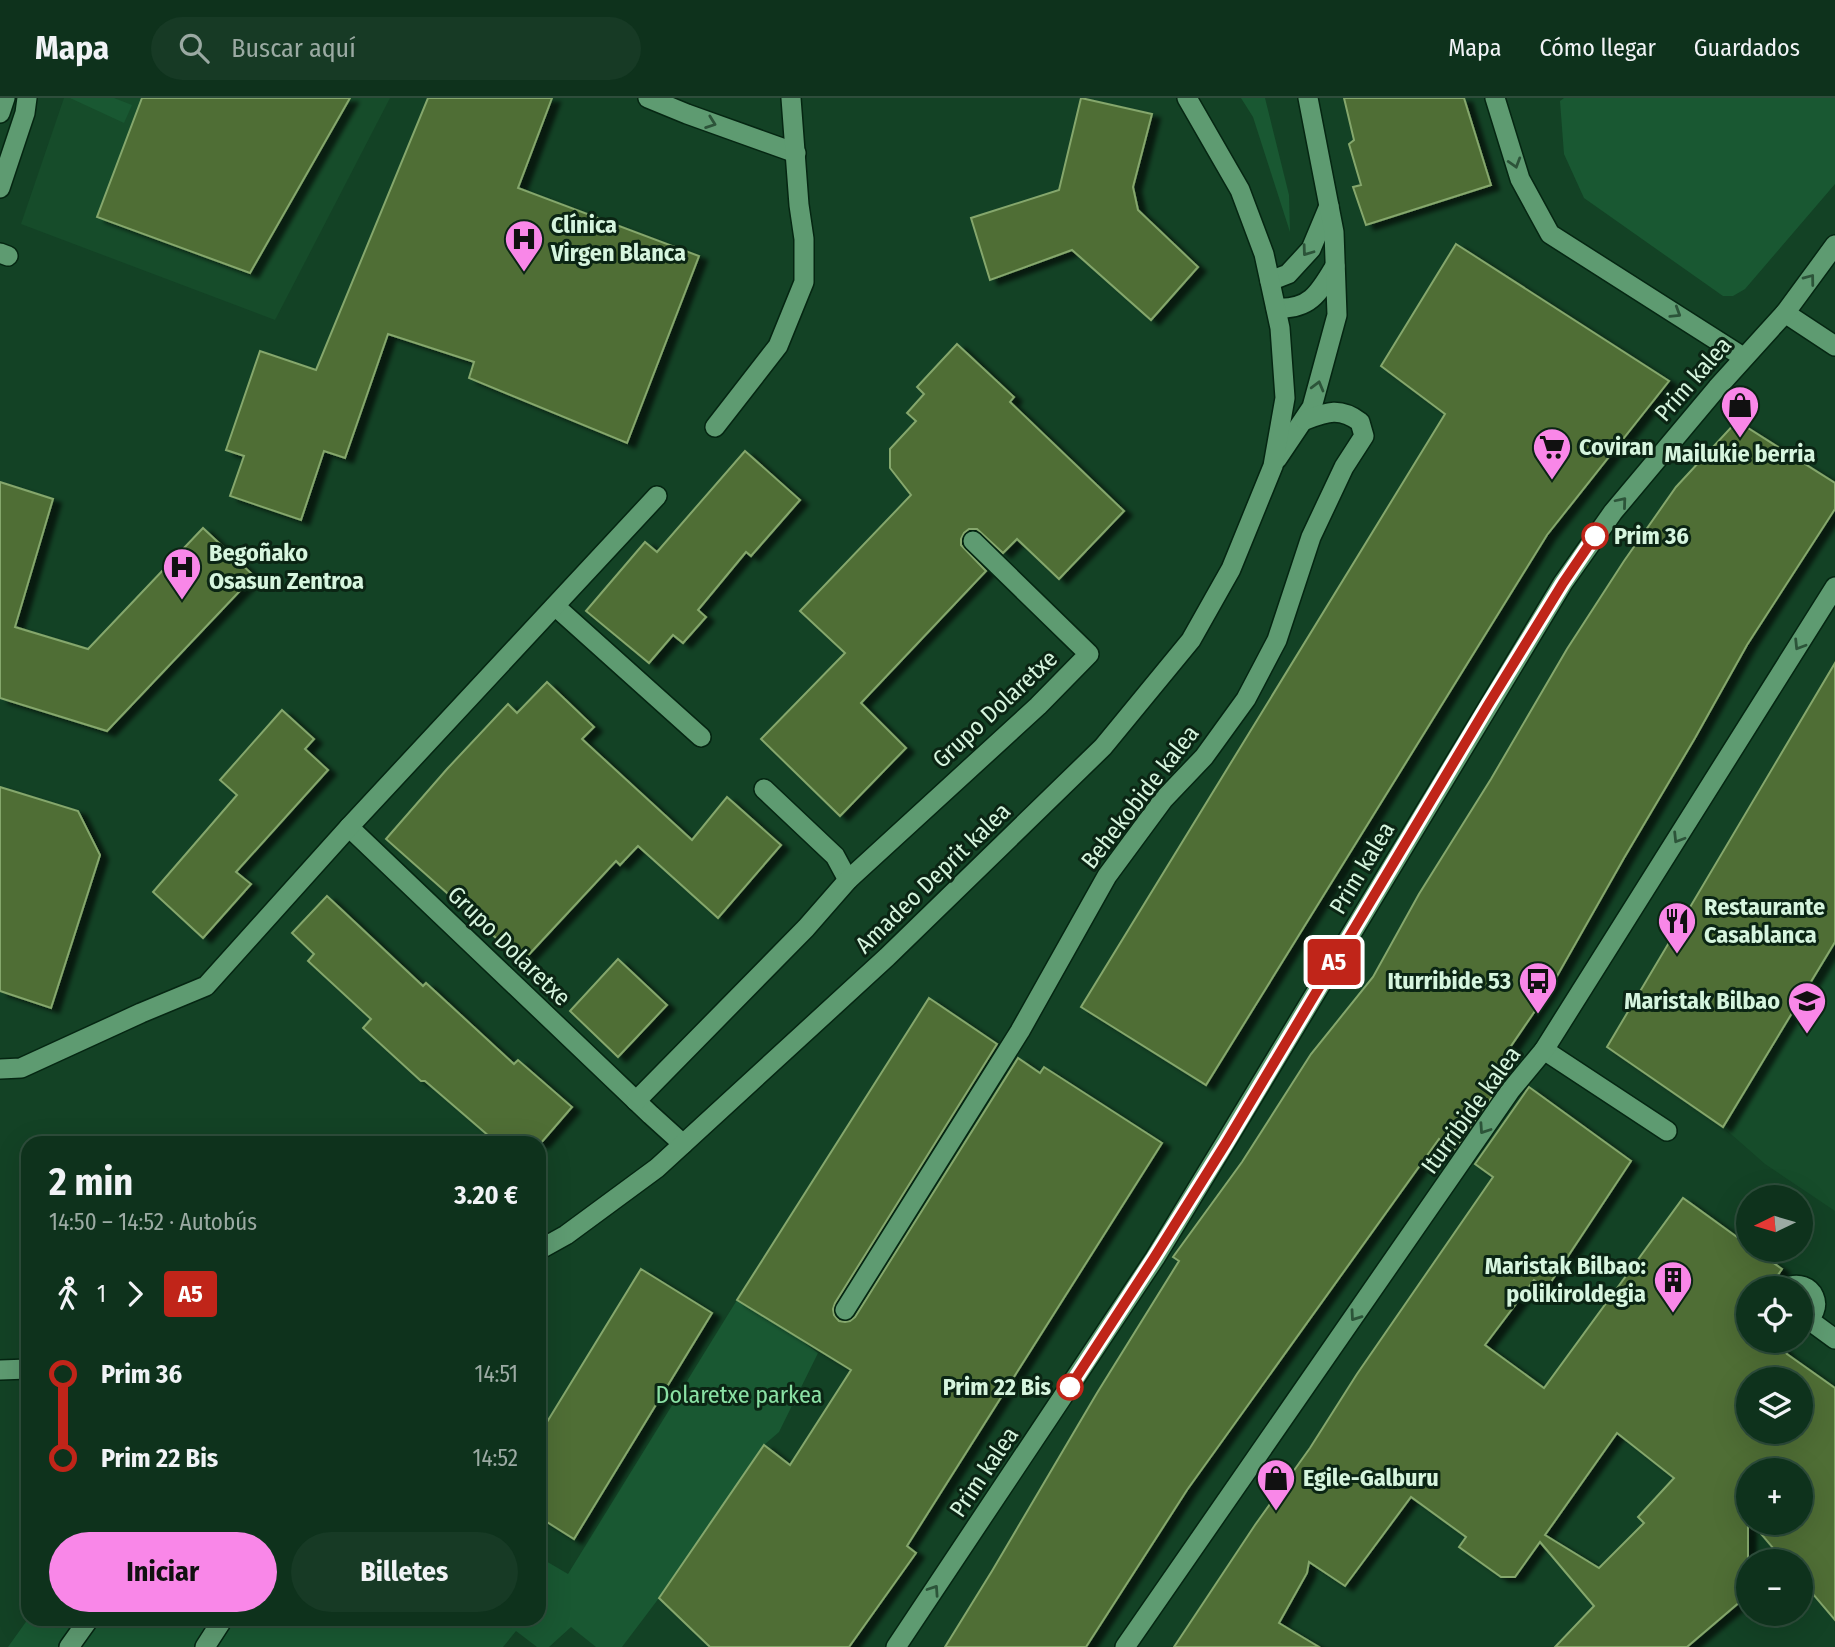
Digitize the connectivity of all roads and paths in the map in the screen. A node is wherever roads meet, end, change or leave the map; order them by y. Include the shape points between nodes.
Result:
1 (5, 98) edge
2 (27, 98) edge
3 (648, 98) edge
4 (791, 98) edge
5 (1187, 98) edge
6 (1308, 98) edge
7 (1500, 100) edge
8 (0, 113) edge
9 (796, 153) junction
10 (0, 188) edge
11 (1329, 206) junction
12 (1835, 245) edge
13 (1335, 266) junction
14 (1270, 281) junction
15 (1276, 308) junction
16 (1785, 313) junction
17 (1835, 346) edge
18 (1744, 358) junction
19 (1305, 420) junction
20 (715, 427) dead end
21 (1273, 466) junction
22 (657, 496) dead end
23 (973, 541) dead end
24 (1835, 587) edge
25 (555, 606) junction
26 (701, 737) dead end
27 (764, 789) dead end
28 (349, 827) junction
29 (848, 880) junction
30 (1544, 1050) junction
31 (0, 1069) edge
32 (636, 1101) junction
33 (1667, 1130) dead end
34 (683, 1144) junction
35 (546, 1246) edge
36 (1813, 1296) edge
37 (845, 1310) dead end
38 (1813, 1315) edge
39 (1813, 1326) edge
40 (1835, 1339) edge
41 (21, 1369) edge
42 (0, 1370) edge
43 (84, 1626) edge
44 (218, 1626) edge
45 (69, 1647) edge
46 (205, 1647) edge
47 (896, 1647) edge
48 (1125, 1647) edge

1 - 8 street
2 - 10 street
3 -> 9 street
4 - 9 street
5 - 14 street via 1240,190
6 - 11 street
7 -> 18 street via 1520,179 1550,234
9 - 20 street via 804,282 778,346
11 - 13 street
11 -> 14 street via 1311,249 1288,274
16 -> 12 street, Prim kalea
13 - 15 street via 1308,302 1291,309
19 -> 13 street via 1337,315
14 - 15 street
15 - 21 street via 1285,398
16 - 17 street
16 - 18 street, Prim kalea
47 -> 18 street, Prim kalea via 1154,1258 1563,583 1613,512
19 - 21 street
19 - 37 street, Behekobide kalea via 1326,413 1348,413 1360,422 1364,436 1311,537 1281,629 1247,699 1107,876 1020,1031
21 - 34 street, Amadeo Deprit kalea via 1231,569 1191,640 1103,747 887,957
22 - 25 street
23 - 29 street, Grupo Dolaretxe via 1089,654
24 -> 30 street, Iturribide kalea
25 - 26 street
25 - 28 street
27 - 29 street via 835,856
28 - 31 street via 206,986 22,1068
28 - 32 street, Grupo Dolaretxe
29 - 32 street, Grupo Dolaretxe
30 - 33 street
30 -> 48 street, Iturribide kalea via 1510,1091
32 - 34 street, Grupo Dolaretxe
34 - 35 street, Amadeo Deprit kalea via 566,1236
36 - 38 street
39 - 40 street
41 - 42 street
43 - 45 street
44 - 46 street

